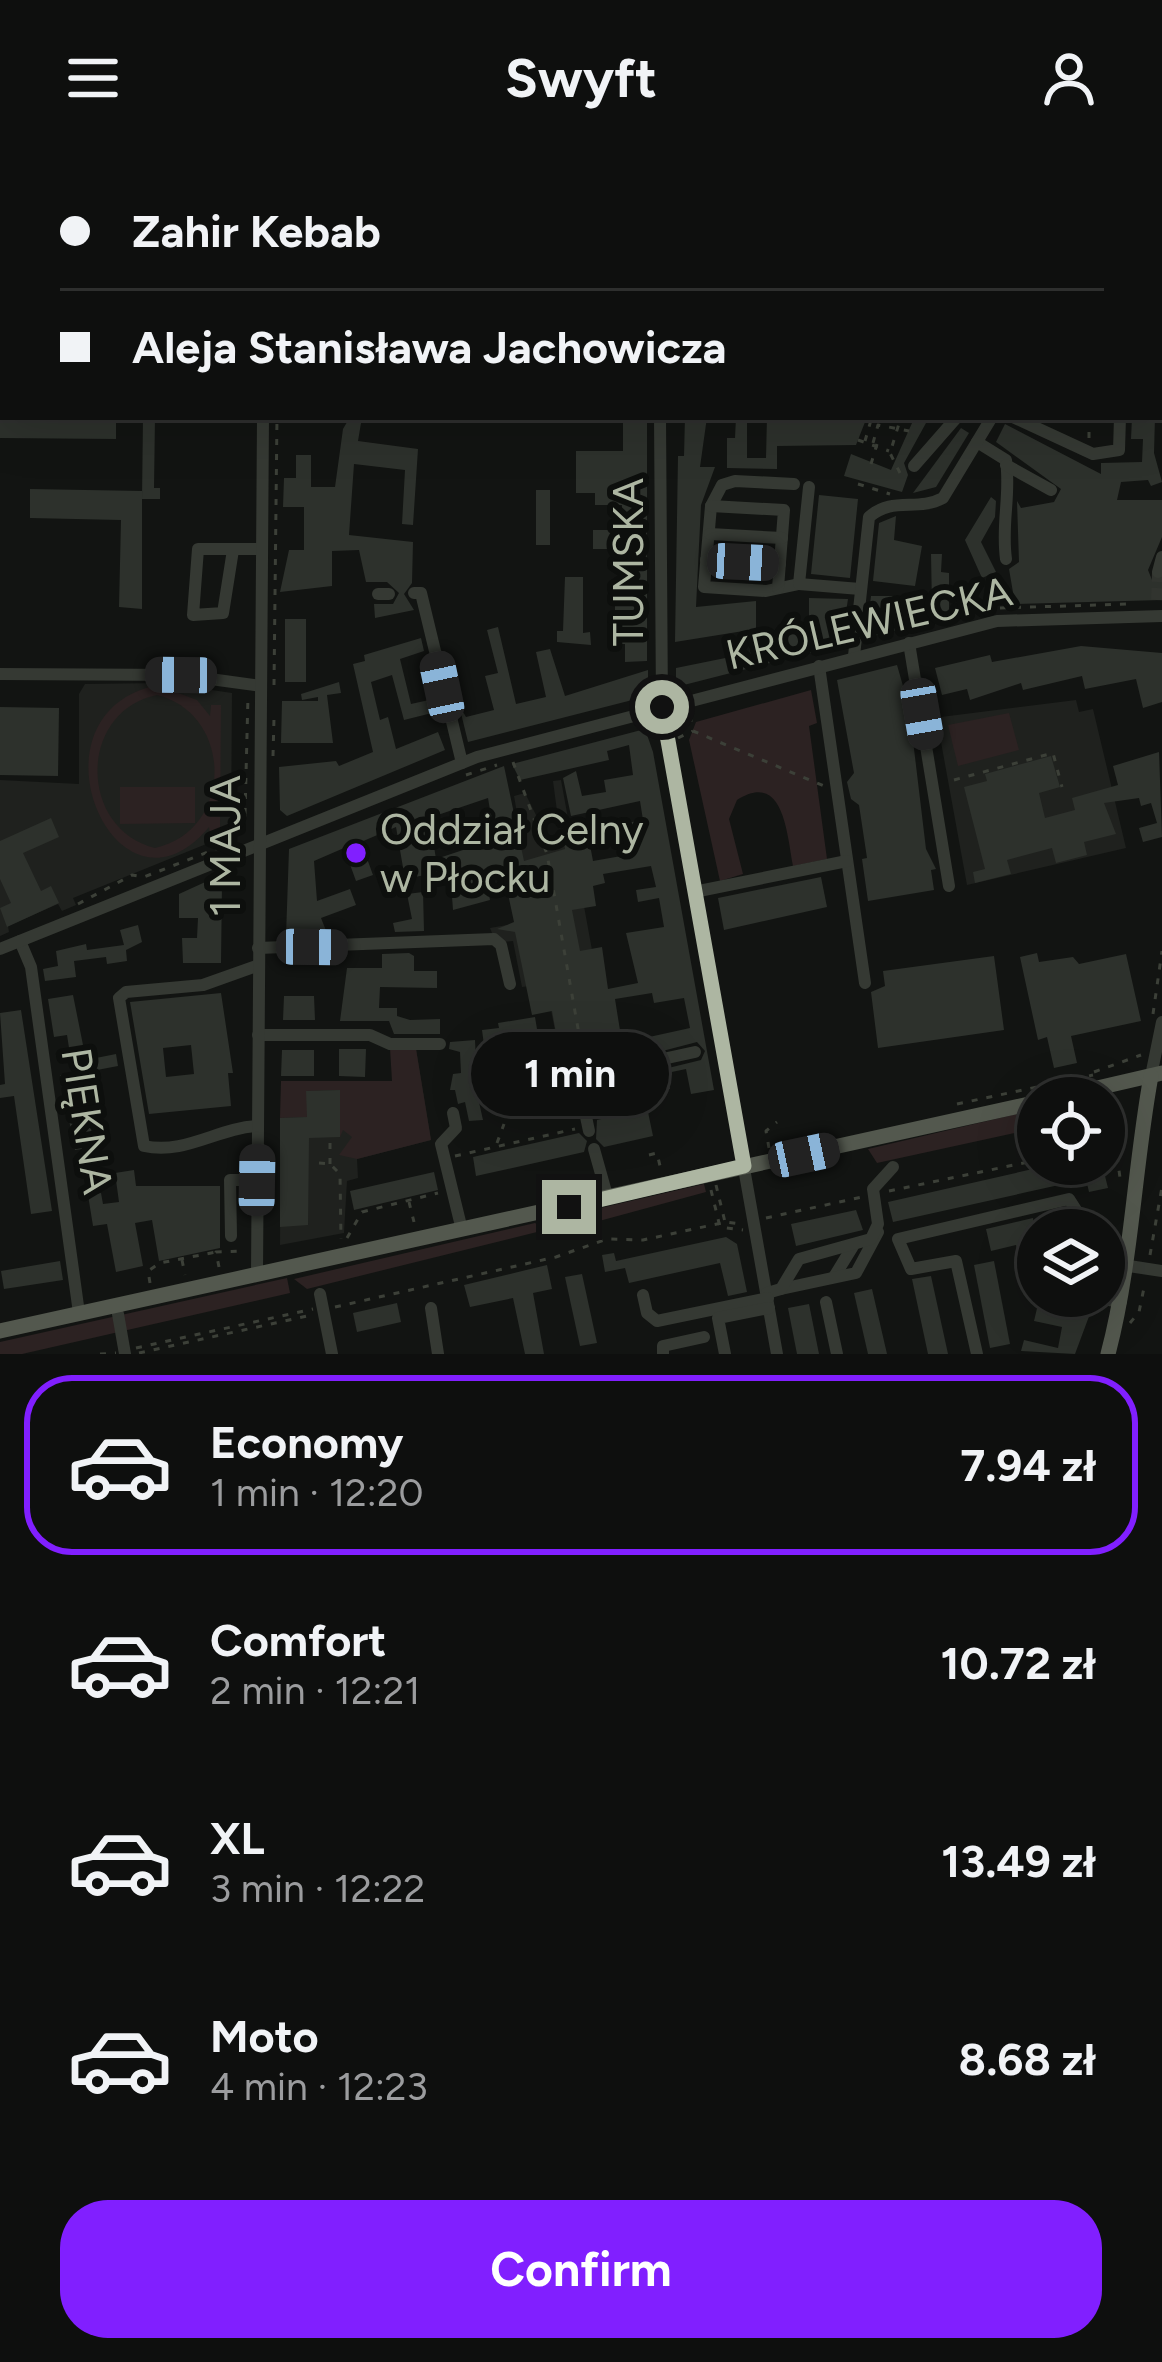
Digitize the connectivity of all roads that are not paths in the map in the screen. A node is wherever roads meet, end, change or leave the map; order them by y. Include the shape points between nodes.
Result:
1 (263, 420) edge
2 (661, 420) edge
3 (954, 420) edge
4 (961, 420) edge
5 (990, 420) edge
6 (1019, 420) edge
7 (1120, 420) edge
8 (981, 436) junction
9 (1006, 465) junction
10 (907, 470) road end
11 (1051, 490) dead end
12 (711, 506) junction
13 (710, 534) junction
14 (782, 538) junction
15 (262, 549) junction
16 (233, 550) junction
17 (1006, 559) dead end
18 (706, 560) junction
19 (780, 564) junction
20 (799, 584) junction
21 (778, 588) junction
22 (860, 589) junction
23 (415, 593) dead end
24 (1157, 600) dead end
25 (1159, 616) edge
26 (909, 643) junction
27 (854, 656) junction
28 (819, 665) junction
29 (0, 674) edge
30 (255, 686) junction
31 (662, 707) junction
32 (462, 763) junction
33 (256, 842) junction
34 (848, 861) junction
35 (950, 886) dead end
36 (694, 892) junction
37 (20, 940) junction
38 (258, 948) junction
39 (0, 949) edge
40 (259, 965) junction
41 (866, 983) dead end
42 (511, 984) dead end
43 (1157, 1022) edge
44 (258, 1035) junction
45 (440, 1044) dead end
46 (722, 1046) junction
47 (523, 1059) dead end
48 (1156, 1074) edge
49 (1125, 1081) edge
50 (622, 1088) dead end
51 (635, 1101) dead end
52 (1017, 1107) edge
53 (453, 1113) dead end
54 (257, 1126) junction
55 (594, 1149) dead end
56 (744, 1166) junction
57 (892, 1167) dead end
58 (257, 1180) junction
59 (608, 1198) junction
60 (1026, 1209) edge
61 (1075, 1209) edge
62 (1017, 1211) edge
63 (462, 1230) junction
64 (874, 1233) junction
65 (231, 1236) dead end
66 (834, 1251) junction
67 (1129, 1266) junction
68 (1162, 1271) edge
69 (256, 1274) junction
70 (1125, 1284) edge
71 (799, 1288) junction
72 (643, 1294) dead end
73 (322, 1301) road end
74 (826, 1303) dead end
75 (116, 1308) junction
76 (431, 1308) dead end
77 (80, 1312) junction
78 (1117, 1317) edge
79 (0, 1333) edge
80 (704, 1337) dead end
81 (125, 1353) edge
82 (332, 1354) edge
83 (437, 1354) edge
84 (663, 1354) edge
85 (725, 1354) edge
86 (777, 1354) edge
87 (837, 1354) edge
88 (977, 1354) edge
89 (1108, 1354) edge

1 - 15 street, 1 MAJA
2 - 31 street, TUMSKA
3 - 10 street
4 - 8 street
5 - 8 street
6 - 7 street via 1089,452 1120,450
8 - 9 street
8 - 22 street via 943,498 893,502 869,517
9 - 11 street
9 - 17 street
12 - 13 street
12 - 14 street via 784,510
12 - 20 street via 722,485 735,481 802,485
13 - 14 street
13 - 18 street
14 - 19 street
15 - 16 street
15 - 30 street, 1 MAJA
16 - 16 street via 198,549 194,615 223,613
18 - 19 street
18 - 21 street via 704,587
19 - 21 street
20 - 21 street
20 - 22 street
22 - 27 street
23 - 32 street via 422,593
24 - 25 street
25 - 26 street, KRÓLEWIECKA via 1013,618
26 - 27 street, KRÓLEWIECKA
26 - 35 street
27 - 28 street, KRÓLEWIECKA
28 - 31 street, KRÓLEWIECKA
28 - 34 street
29 - 30 street via 181,675
30 - 33 street, 1 MAJA
31 - 32 street, KRÓLEWIECKA
31 - 36 street, TUMSKA
32 - 33 street, KRÓLEWIECKA
33 - 37 street, KRÓLEWIECKA
33 - 38 street, 1 MAJA
34 - 36 street
34 - 41 street
36 - 46 street, TUMSKA
37 - 39 street, KRÓLEWIECKA
37 - 77 street, PIĘKNA via 31,967
38 - 40 street, 1 MAJA
38 - 42 street via 492,939
40 - 44 street, 1 MAJA
40 - 54 street via 202,985 119,998 144,1146 199,1144 228,1128
43 - 48 street via 1147,1052
44 - 45 street
44 - 54 street, 1 MAJA
46 - 50 street via 649,1061
46 - 56 street, TUMSKA
47 - 51 street via 497,1063 504,1110 533,1106 589,1120
48 - 49 main road
48 - 67 main road via 1144,1114
52 - 56 main road
53 - 63 street via 456,1128 441,1143
54 - 58 street, 1 MAJA
55 - 59 street
56 - 59 main road
56 - 71 street, TUMSKA via 759,1223
57 - 64 street via 874,1195
58 - 65 street via 230,1180
58 - 69 street, 1 MAJA
59 - 63 main road
60 - 61 street via 1069,1199
62 - 88 street via 898,1239 911,1269 956,1262
63 - 69 main road
64 - 66 street
64 - 71 street
66 - 71 street
66 - 71 street
66 - 71 street via 799,1259
67 - 68 street
67 - 70 main road
69 - 75 main road
71 - 72 street via 657,1321
71 - 85 street via 718,1318
71 - 86 street, TUMSKA
73 - 82 street
74 - 87 street
75 - 77 main road
75 - 81 street
76 - 83 street
77 - 79 main road
78 - 89 main road
80 - 84 street via 663,1346

